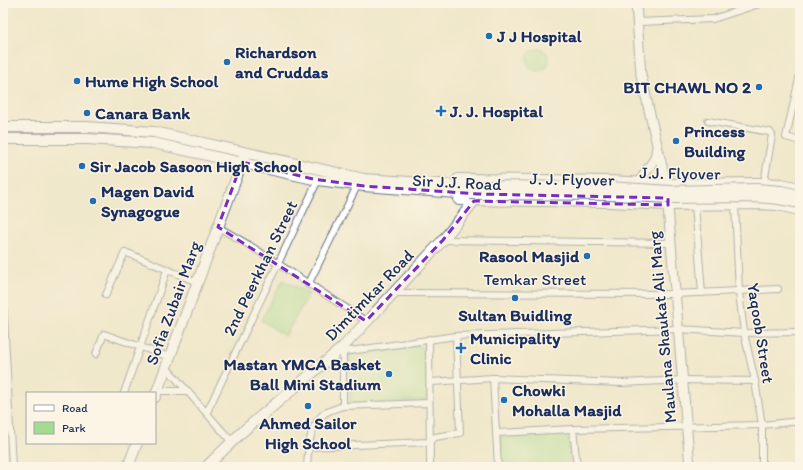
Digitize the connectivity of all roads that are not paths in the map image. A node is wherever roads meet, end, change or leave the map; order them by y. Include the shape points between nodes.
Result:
1 (636, 3) edge
2 (762, 3) edge
3 (638, 22) junction
4 (800, 74) edge
5 (797, 103) edge
6 (708, 121) dead end
7 (3, 127) edge
8 (772, 135) junction
9 (786, 138) junction
10 (3, 139) edge
11 (800, 139) edge
12 (658, 144) junction
13 (246, 152) junction
14 (242, 162) junction
15 (344, 173) junction
16 (318, 180) junction
17 (639, 182) junction
18 (764, 183) junction
19 (342, 184) junction
20 (666, 184) junction
21 (800, 188) edge
22 (355, 190) junction
23 (471, 193) junction
24 (800, 195) edge
25 (800, 203) edge
26 (735, 204) junction
27 (668, 205) junction
28 (695, 205) junction
29 (800, 210) edge
30 (218, 227) junction
31 (443, 240) junction
32 (671, 244) junction
33 (277, 265) junction
34 (168, 270) junction
35 (197, 282) junction
36 (308, 285) junction
37 (778, 290) dead end
38 (739, 292) junction
39 (395, 293) junction
40 (702, 293) junction
41 (675, 294) junction
42 (106, 295) dead end
43 (3, 298) edge
44 (366, 321) junction
45 (679, 329) junction
46 (800, 332) edge
47 (744, 333) junction
48 (456, 336) junction
49 (429, 339) junction
50 (140, 347) junction
51 (343, 350) junction
52 (96, 354) dead end
53 (168, 362) junction
54 (493, 378) junction
55 (458, 379) junction
56 (684, 380) junction
57 (755, 381) junction
58 (431, 382) junction
59 (188, 391) junction
60 (124, 392) edge
61 (156, 394) edge
62 (429, 404) junction
63 (343, 406) junction
64 (207, 412) junction
65 (800, 421) edge
66 (687, 426) junction
67 (762, 426) junction
68 (573, 429) junction
69 (497, 433) junction
70 (232, 442) junction
71 (430, 442) junction
72 (137, 444) edge
73 (308, 447) junction
74 (12, 467) edge
75 (128, 467) edge
76 (206, 467) edge
77 (307, 467) edge
78 (430, 467) edge
79 (498, 467) edge
80 (577, 467) edge
81 (690, 467) edge
82 (762, 467) edge

1 - 3 main road, Maulana Shaukat Ali Marg
2 - 3 street via 713,19
3 - 12 main road, Maulana Shaukat Ali Marg via 642,75
4 - 5 street
5 - 9 street
6 - 8 street via 770,132
7 - 13 main road via 87,127 154,132
8 - 9 street
8 - 18 street
9 - 11 street
10 - 14 main road via 87,139 153,143
12 - 17 main road via 655,158
12 - 20 main road, Maulana Shaukat Ali Marg
13 - 14 main road, Sofia Zubair Marg
13 - 15 main road
14 - 16 main road
14 - 30 main road, Sofia Zubair Marg
15 - 17 main road, Sir J.J. Road via 365,172 479,180
15 - 23 main road, J.J. Flyover via 364,179
16 - 19 main road
16 - 33 street, 2nd Peerkhan Street
17 - 20 main road, Sir J.J. Road
18 - 20 main road, Sir J.J. Road
18 - 21 main road, Sir J.J. Road
19 - 22 main road, Sir J.J. Road
19 - 23 main road, J. J. Flyover
20 - 27 main road, Maulana Shaukat Ali Marg
22 - 23 main road, Sir J.J. Road via 363,193
22 - 36 street
23 - 24 main road, J.J. Flyover, bridge via 609,187 670,191 757,189
23 - 25 main road, J. J. Flyover, bridge via 670,198 756,197
23 - 27 main road, Sir J.J. Road
23 - 31 main road, Dimtimkar Road
26 - 28 main road, Sir J.J. Road
26 - 29 main road, Sir J.J. Road via 777,205
26 - 38 street, Yaqoob Street
27 - 28 main road, Sir J.J. Road
27 - 32 main road, Maulana Shaukat Ali Marg
28 - 40 street
30 - 33 street
30 - 35 main road, Sofia Zubair Marg
31 - 32 street
31 - 39 main road, Dimtimkar Road
32 - 41 main road, Maulana Shaukat Ali Marg
33 - 36 street
33 - 64 street, 2nd Peerkhan Street
34 - 35 street
34 - 42 street via 125,252
34 - 50 street
35 - 53 main road, Sofia Zubair Marg
36 - 44 street
37 - 38 street, Temkar Street
38 - 40 street, Temkar Street
38 - 47 street, Yaqoob Street
39 - 41 street, Temkar Street
39 - 44 main road, Dimtimkar Road
40 - 41 street, Temkar Street
41 - 45 main road, Maulana Shaukat Ali Marg
43 - 74 street
44 - 51 main road, Dimtimkar Road
45 - 47 street
45 - 48 street
45 - 56 main road, Maulana Shaukat Ali Marg
46 - 47 street
47 - 57 street, Yaqoob Street
48 - 49 street
48 - 55 street
49 - 51 street
49 - 58 street
50 - 52 street via 104,334
50 - 53 street
50 - 60 street
51 - 63 street
51 - 70 main road, Dimtimkar Road
53 - 59 street
53 - 61 main road, Sofia Zubair Marg
54 - 55 street
54 - 56 street via 622,383
54 - 69 street
55 - 58 street
55 - 71 street via 460,433 435,437
56 - 57 street
56 - 66 main road, Maulana Shaukat Ali Marg
57 - 67 street, Yaqoob Street
58 - 62 street
59 - 61 street
59 - 64 street
62 - 63 street
62 - 71 street
63 - 73 street via 325,413 316,423
64 - 70 street
65 - 67 street
66 - 67 street
66 - 68 street
66 - 81 main road, Maulana Shaukat Ali Marg
67 - 82 street, Yaqoob Street
68 - 69 street
68 - 80 street
69 - 79 street
70 - 76 main road, Dimtimkar Road
71 - 73 street
71 - 78 street
72 - 75 main road
73 - 77 street

